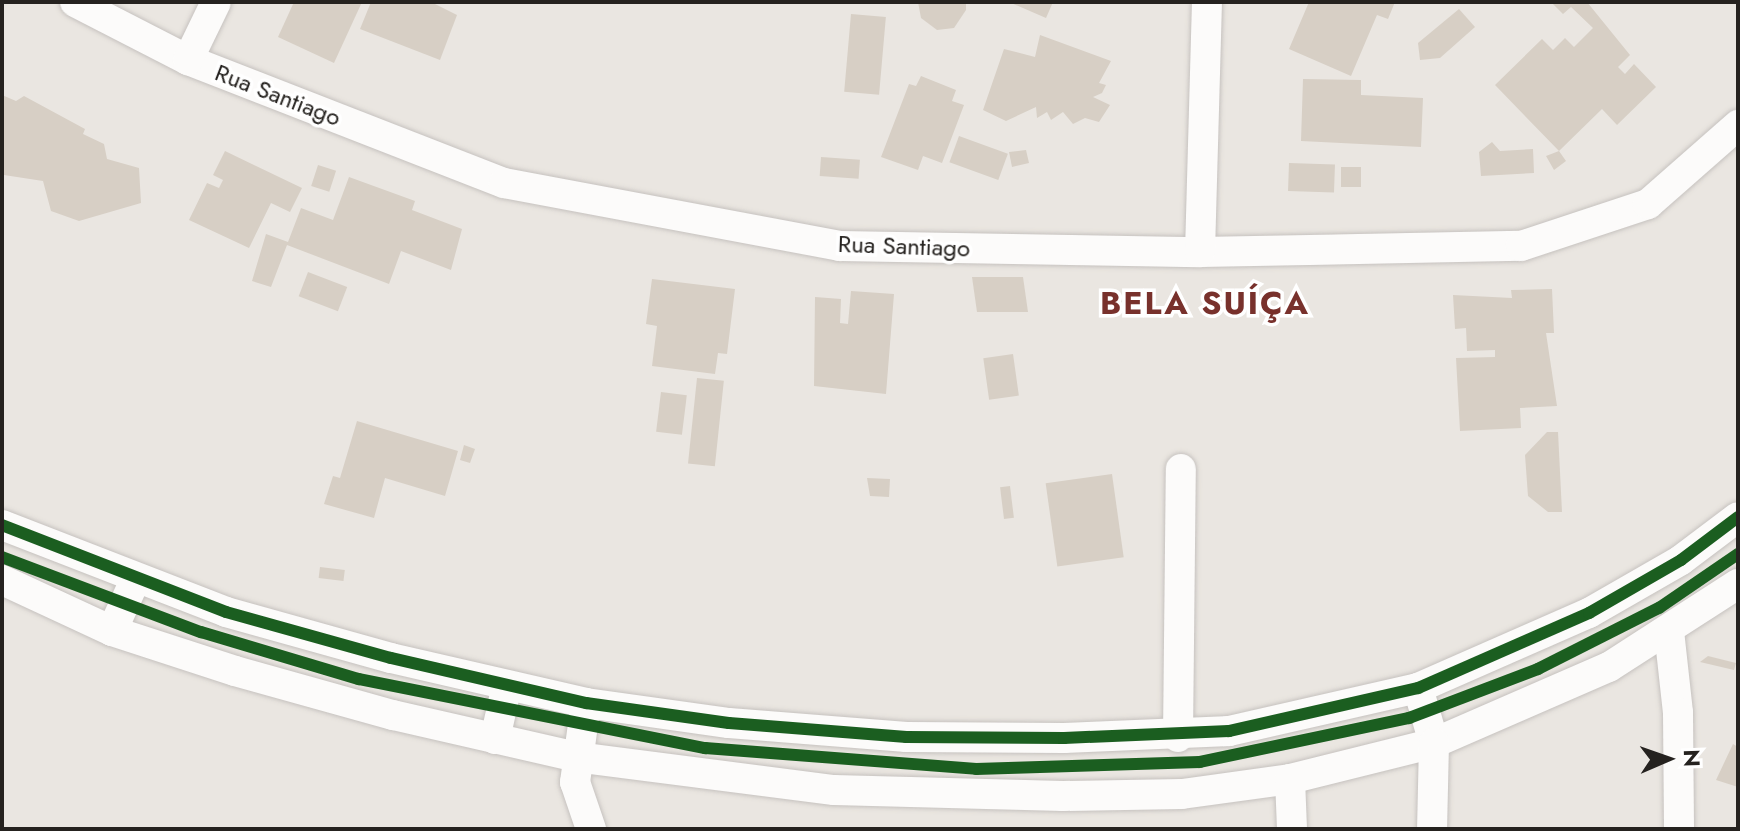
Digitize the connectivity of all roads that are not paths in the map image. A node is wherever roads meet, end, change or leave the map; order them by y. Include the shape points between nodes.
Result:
1 (75, 2) edge
2 (216, 2) edge
3 (1207, 2) edge
4 (188, 60) junction
5 (1738, 125) edge
6 (1200, 252) junction
7 (1181, 469) dead end
8 (1738, 517) edge
9 (2, 525) edge
10 (2, 580) edge
11 (135, 580) junction
12 (1738, 584) edge
13 (112, 631) junction
14 (1669, 631) junction
15 (507, 685) junction
16 (1418, 688) junction
17 (586, 703) junction
18 (1178, 737) junction
19 (495, 739) junction
20 (1434, 743) junction
21 (576, 757) junction
22 (1290, 779) junction
23 (591, 829) edge
24 (1292, 829) edge
25 (1432, 829) edge
26 (1679, 829) edge

1 - 4 street, Rua Santiago
2 - 4 street
3 - 6 street
4 - 6 street, Rua Santiago via 504,183 840,246
5 - 6 street, Rua Santiago via 1648,204 1521,246
7 - 18 street
8 - 16 street via 1681,560 1589,613
9 - 11 street
10 - 13 street
11 - 13 street
11 - 15 street via 361,650
12 - 14 street
13 - 19 street via 278,683
14 - 20 street via 1609,667
14 - 26 street via 1678,713
15 - 17 street
15 - 19 street
16 - 18 street via 1304,718
16 - 20 street
17 - 18 street via 729,723 906,737
17 - 21 street
19 - 21 street
20 - 22 street
20 - 25 street
21 - 22 street via 834,790 940,795 1182,794
21 - 23 street via 575,782
22 - 24 street

